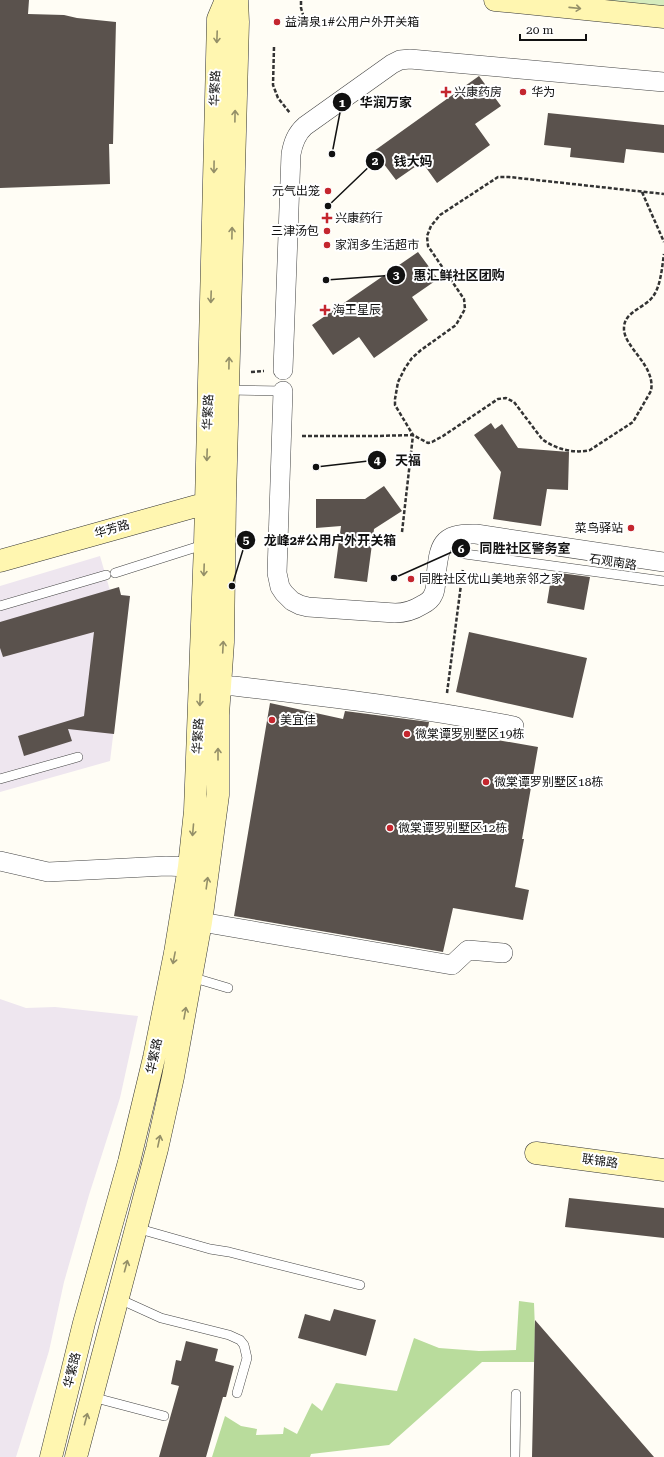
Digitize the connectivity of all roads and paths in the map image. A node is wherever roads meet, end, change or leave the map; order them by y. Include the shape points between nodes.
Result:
1 (226, 0) edge
2 (237, 0) edge
3 (495, 0) edge
4 (301, 1) dead end
5 (664, 17) edge
6 (305, 22) dead end
7 (274, 47) dead end
8 (664, 82) edge
9 (302, 129) junction
10 (642, 192) junction
11 (664, 194) edge
12 (664, 240) edge
13 (664, 254) edge
14 (283, 370) dead end
15 (228, 390) junction
16 (283, 392) joint
17 (413, 435) junction
18 (281, 436) junction
19 (215, 501) junction
20 (402, 532) dead end
21 (215, 541) junction
22 (465, 554) joint
23 (0, 561) edge
24 (664, 562) edge
25 (664, 581) edge
26 (0, 606) edge
27 (220, 686) junction
28 (445, 713) junction
29 (514, 726) dead end
30 (78, 757) dead end
31 (0, 779) edge
32 (0, 860) edge
33 (190, 867) junction
34 (201, 922) junction
35 (502, 953) dead end
36 (191, 977) junction
37 (228, 988) dead end
38 (536, 1152) dead end
39 (664, 1170) edge
40 (136, 1228) junction
41 (360, 1285) dead end
42 (117, 1298) junction
43 (237, 1393) dead end
44 (516, 1394) dead end
45 (92, 1397) junction
46 (164, 1416) dead end
47 (51, 1457) edge
48 (76, 1457) edge
49 (515, 1457) edge

1 -> 19 main road, 华繁路 via 218,19
15 -> 2 main road, 华繁路
3 -> 5 main road
4 - 6 path
7 - 9 path via 275,92
8 - 9 street via 410,58 392,64
9 - 14 street via 295,138 291,154
10 - 11 path
10 - 12 path
10 - 17 path via 498,177 440,215 427,236 428,246 464,299 465,309 456,325 412,358 398,382 395,405
13 - 17 path via 655,294 625,321 626,337 648,371 652,385 647,400 628,426 590,450 555,448 542,440 514,402 506,398 498,399 436,441 428,443
15 - 16 lane
15 - 19 main road, 华繁路
16 - 18 street
17 - 18 path
17 - 20 path
18 - 24 street via 277,574 284,593 292,602 300,605 395,613 418,608 433,596 438,553 442,543 461,533
19 - 21 main road, 华繁路
19 - 23 main road, 华芳路
21 - 26 lane
27 -> 21 main road, 华繁路 via 223,642
21 -> 33 main road, 华繁路
22 - 25 lane, 石观南路
22 - 28 path
27 - 28 street
34 -> 27 main road, 华繁路 via 218,795
28 - 29 street
30 - 31 lane
32 - 33 street via 48,872
33 -> 47 main road, 华繁路 via 147,1088
34 - 35 street via 452,965 468,950
34 - 36 main road, 华繁路
36 - 37 lane
40 -> 36 main road, 华繁路 via 159,1142
38 - 39 main road, 联锦路
40 - 41 lane via 210,1249
42 -> 40 main road, 华繁路
42 - 43 lane via 161,1318 230,1335 240,1340 247,1358
42 - 45 main road, 华繁路
44 - 49 lane
45 - 46 lane
48 -> 45 main road, 华繁路

